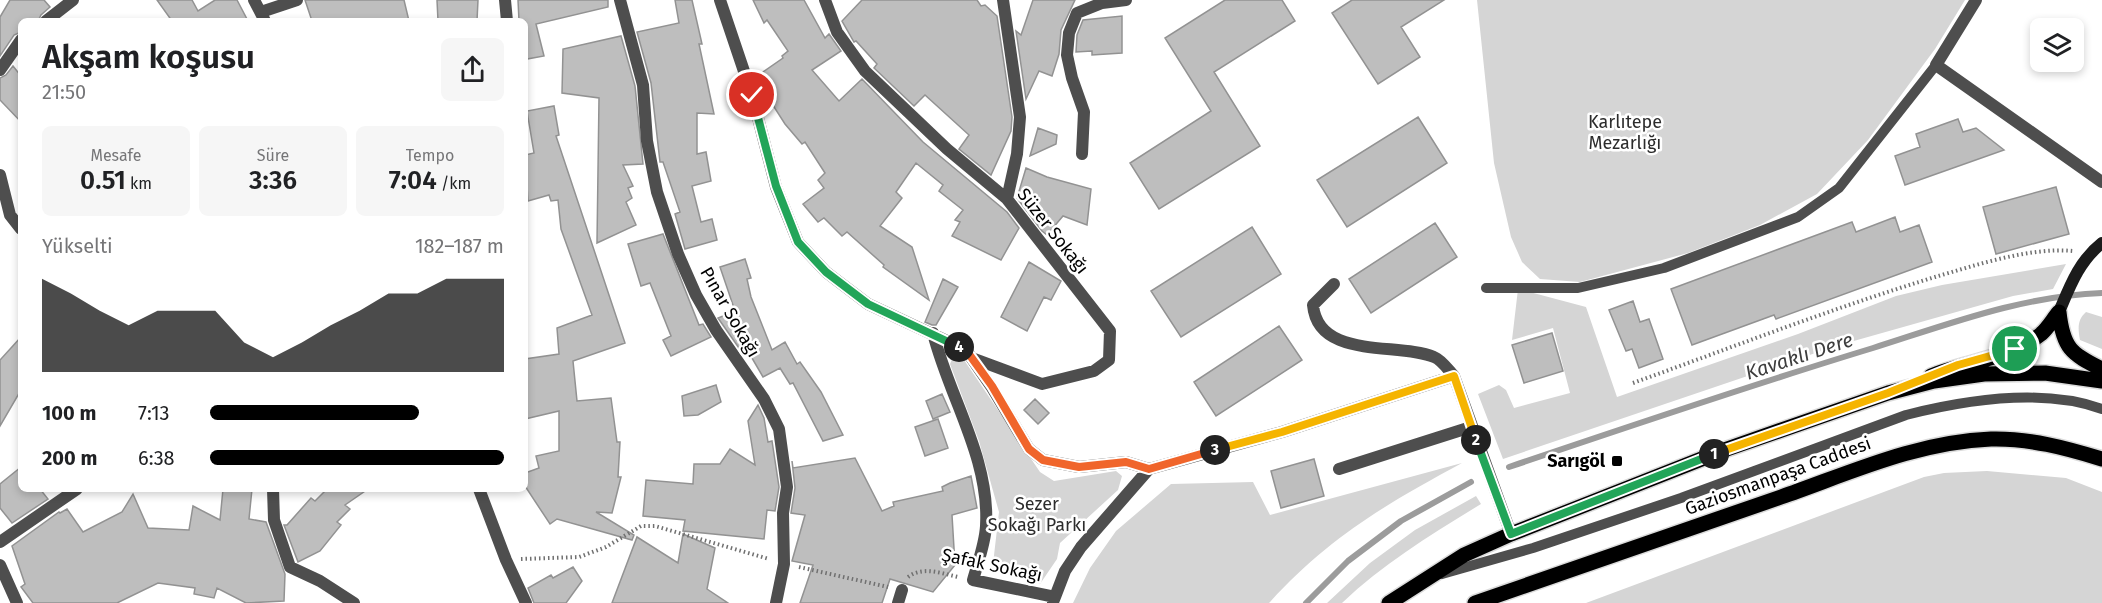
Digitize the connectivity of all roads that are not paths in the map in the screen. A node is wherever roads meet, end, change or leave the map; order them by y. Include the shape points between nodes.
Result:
1 (73, 0) edge
2 (254, 0) edge
3 (297, 0) edge
4 (505, 0) edge
5 (620, 0) edge
6 (720, 0) edge
7 (825, 0) edge
8 (1003, 0) edge
9 (1126, 0) edge
10 (1976, 0) edge
11 (263, 17) edge
12 (50, 18) edge
13 (507, 18) edge
14 (18, 44) edge
15 (1936, 65) junction
16 (0, 70) edge
17 (1082, 154) dead end
18 (0, 176) edge
19 (2102, 182) edge
20 (1007, 199) junction
21 (18, 225) edge
22 (2102, 243) edge
23 (1334, 284) dead end
24 (1486, 288) dead end
25 (2059, 312) junction
26 (933, 333) junction
27 (971, 357) junction
28 (2102, 369) edge
29 (1454, 376) junction
30 (2102, 381) edge
31 (1888, 393) junction
32 (2102, 409) edge
33 (1471, 427) junction
34 (2102, 459) edge
35 (1149, 469) junction
36 (1340, 469) dead end
37 (73, 492) edge
38 (273, 492) edge
39 (480, 492) edge
40 (1511, 534) junction
41 (0, 542) edge
42 (0, 565) edge
43 (1417, 583) junction
44 (902, 590) road end
45 (1054, 600) edge
46 (17, 603) edge
47 (354, 603) edge
48 (526, 603) edge
49 (776, 603) edge
50 (898, 603) edge
51 (1389, 603) edge
52 (1475, 603) edge

1 - 12 street
2 - 11 street
3 - 11 street
4 - 13 street
5 - 49 street, Pınar Sokağı via 643,85 647,141 657,192 678,254 706,313 764,399 779,429 787,487 784,564
6 - 26 street via 752,95 776,186 798,242 826,272 868,304
7 - 20 street, Süzer Sokağı via 837,32 865,71 947,149
8 - 20 street via 1020,117
9 - 17 street via 1102,3 1077,13 1069,33 1071,78 1084,112
10 - 15 street
14 - 16 street
15 - 19 street
15 - 24 lane via 1839,188 1798,217 1664,268 1578,288
18 - 21 street via 10,215
20 - 27 street, Süzer Sokağı via 1110,331 1110,360 1094,371 1042,384
22 - 25 main road via 2077,272
23 - 29 street via 1312,305 1314,319 1330,335 1359,347 1436,357
25 - 28 main road via 2061,335 2074,355
25 - 31 main road via 2041,333 2015,349 1958,365
26 - 27 street via 966,350
26 - 45 street, Şafak Sokağı via 977,458 986,509 986,529 973,580
27 - 35 street via 1029,449 1043,460 1079,467 1126,462
29 - 33 street
29 - 35 street via 1282,432
30 - 31 main road via 2045,373 1984,374
31 - 40 main road via 1727,448
32 - 43 lane via 2036,399 1981,400 1906,415 1533,548
33 - 36 street
33 - 40 street
34 - 52 main road, Gaziosmanpaşa Caddesi via 2020,440 1980,440 1922,448
35 - 45 street via 1081,547
37 - 41 street
38 - 47 street via 274,520 290,567
39 - 48 street
40 - 43 main road via 1464,555
42 - 46 street
43 - 51 main road
44 - 50 street

